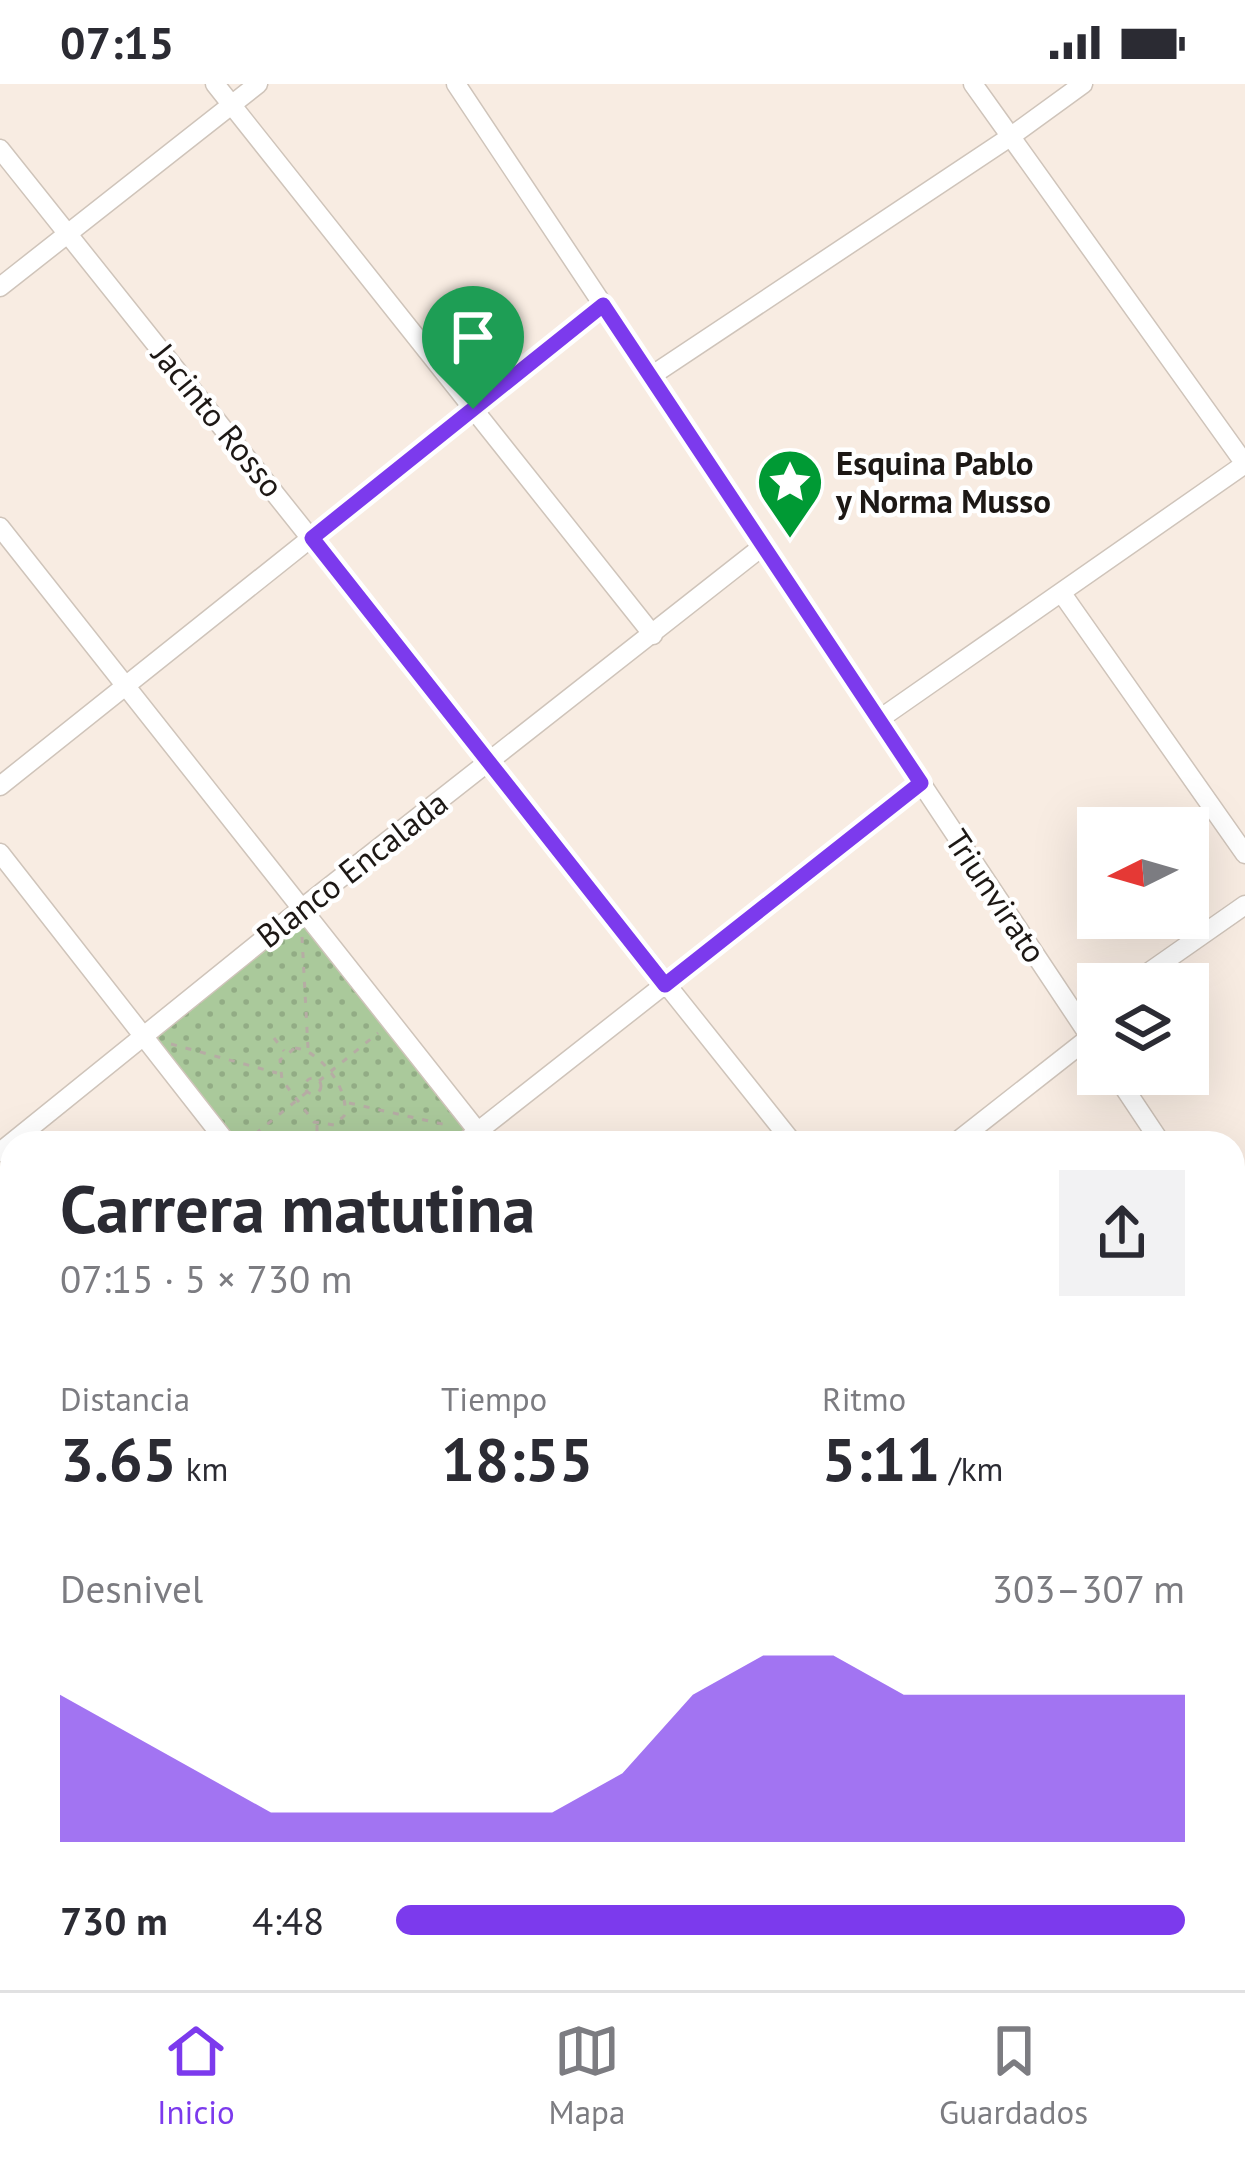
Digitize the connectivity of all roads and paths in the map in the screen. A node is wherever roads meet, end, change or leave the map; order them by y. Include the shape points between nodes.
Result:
1 (215, 84) edge
2 (258, 84) edge
3 (456, 84) edge
4 (973, 84) edge
5 (1083, 84) edge
6 (231, 105) junction
7 (1010, 137) junction
8 (0, 148) edge
9 (68, 233) junction
10 (0, 287) edge
11 (603, 305) junction
12 (651, 376) junction
13 (473, 409) junction
14 (1245, 464) edge
15 (0, 527) edge
16 (312, 538) junction
17 (763, 546) junction
18 (1063, 595) junction
19 (653, 635) junction
20 (125, 686) junction
21 (880, 718) junction
22 (488, 762) junction
23 (921, 783) junction
24 (0, 786) edge
25 (0, 853) edge
26 (1245, 854) edge
27 (1245, 904) edge
28 (301, 909) junction
29 (1162, 963) edge
30 (665, 985) junction
31 (1077, 1018) edge
32 (391, 1023) junction
33 (142, 1036) junction
34 (274, 1038) dead end
35 (1077, 1046) edge
36 (308, 1049) junction
37 (285, 1053) junction
38 (279, 1073) junction
39 (328, 1074) junction
40 (320, 1082) junction
41 (307, 1092) junction
42 (1128, 1095) edge
43 (297, 1100) junction
44 (347, 1103) junction
45 (317, 1123) junction
46 (26, 1131) edge
47 (217, 1131) edge
48 (259, 1131) edge
49 (317, 1131) edge
50 (447, 1131) edge
51 (470, 1131) edge
52 (486, 1131) edge
53 (783, 1131) edge
54 (970, 1131) edge
55 (1153, 1131) edge

1 - 6 street
2 - 6 street
3 - 11 street, Triunvirato
4 - 7 street
5 - 7 street
6 - 9 street
6 - 13 street
7 - 12 street
7 - 14 street
8 - 9 street, Jacinto Rosso
9 - 10 street
9 - 16 street, Jacinto Rosso
11 - 12 street, Triunvirato
11 - 13 street
12 - 17 street, Triunvirato
13 - 16 street
13 - 19 street
14 - 18 street
15 - 20 street
16 - 20 street
16 - 22 street, Jacinto Rosso
17 - 19 street, Blanco Encalada
17 - 21 street, Triunvirato
18 - 21 street
18 - 26 street
19 - 22 street, Blanco Encalada
20 - 24 street
20 - 28 street
21 - 23 street, Triunvirato
22 - 28 street, Blanco Encalada
22 - 30 street, Jacinto Rosso
23 - 30 street
23 - 31 street, Triunvirato
25 - 33 street
27 - 29 street
28 - 32 street
28 - 33 street, Blanco Encalada
28 - 36 path
30 - 52 street
30 - 53 street, Jacinto Rosso
32 - 39 path
32 - 51 street
33 - 38 path
33 - 46 street, Blanco Encalada
33 - 47 street
34 - 37 path
35 - 54 street
36 - 37 path
36 - 39 path
37 - 38 path
38 - 43 path
39 - 40 path
39 - 44 path
40 - 41 path via 317,1092
40 - 41 path via 308,1079
41 - 43 path
42 - 55 street
43 - 45 path
43 - 48 path
44 - 45 path via 340,1121
44 - 50 path
45 - 49 path

